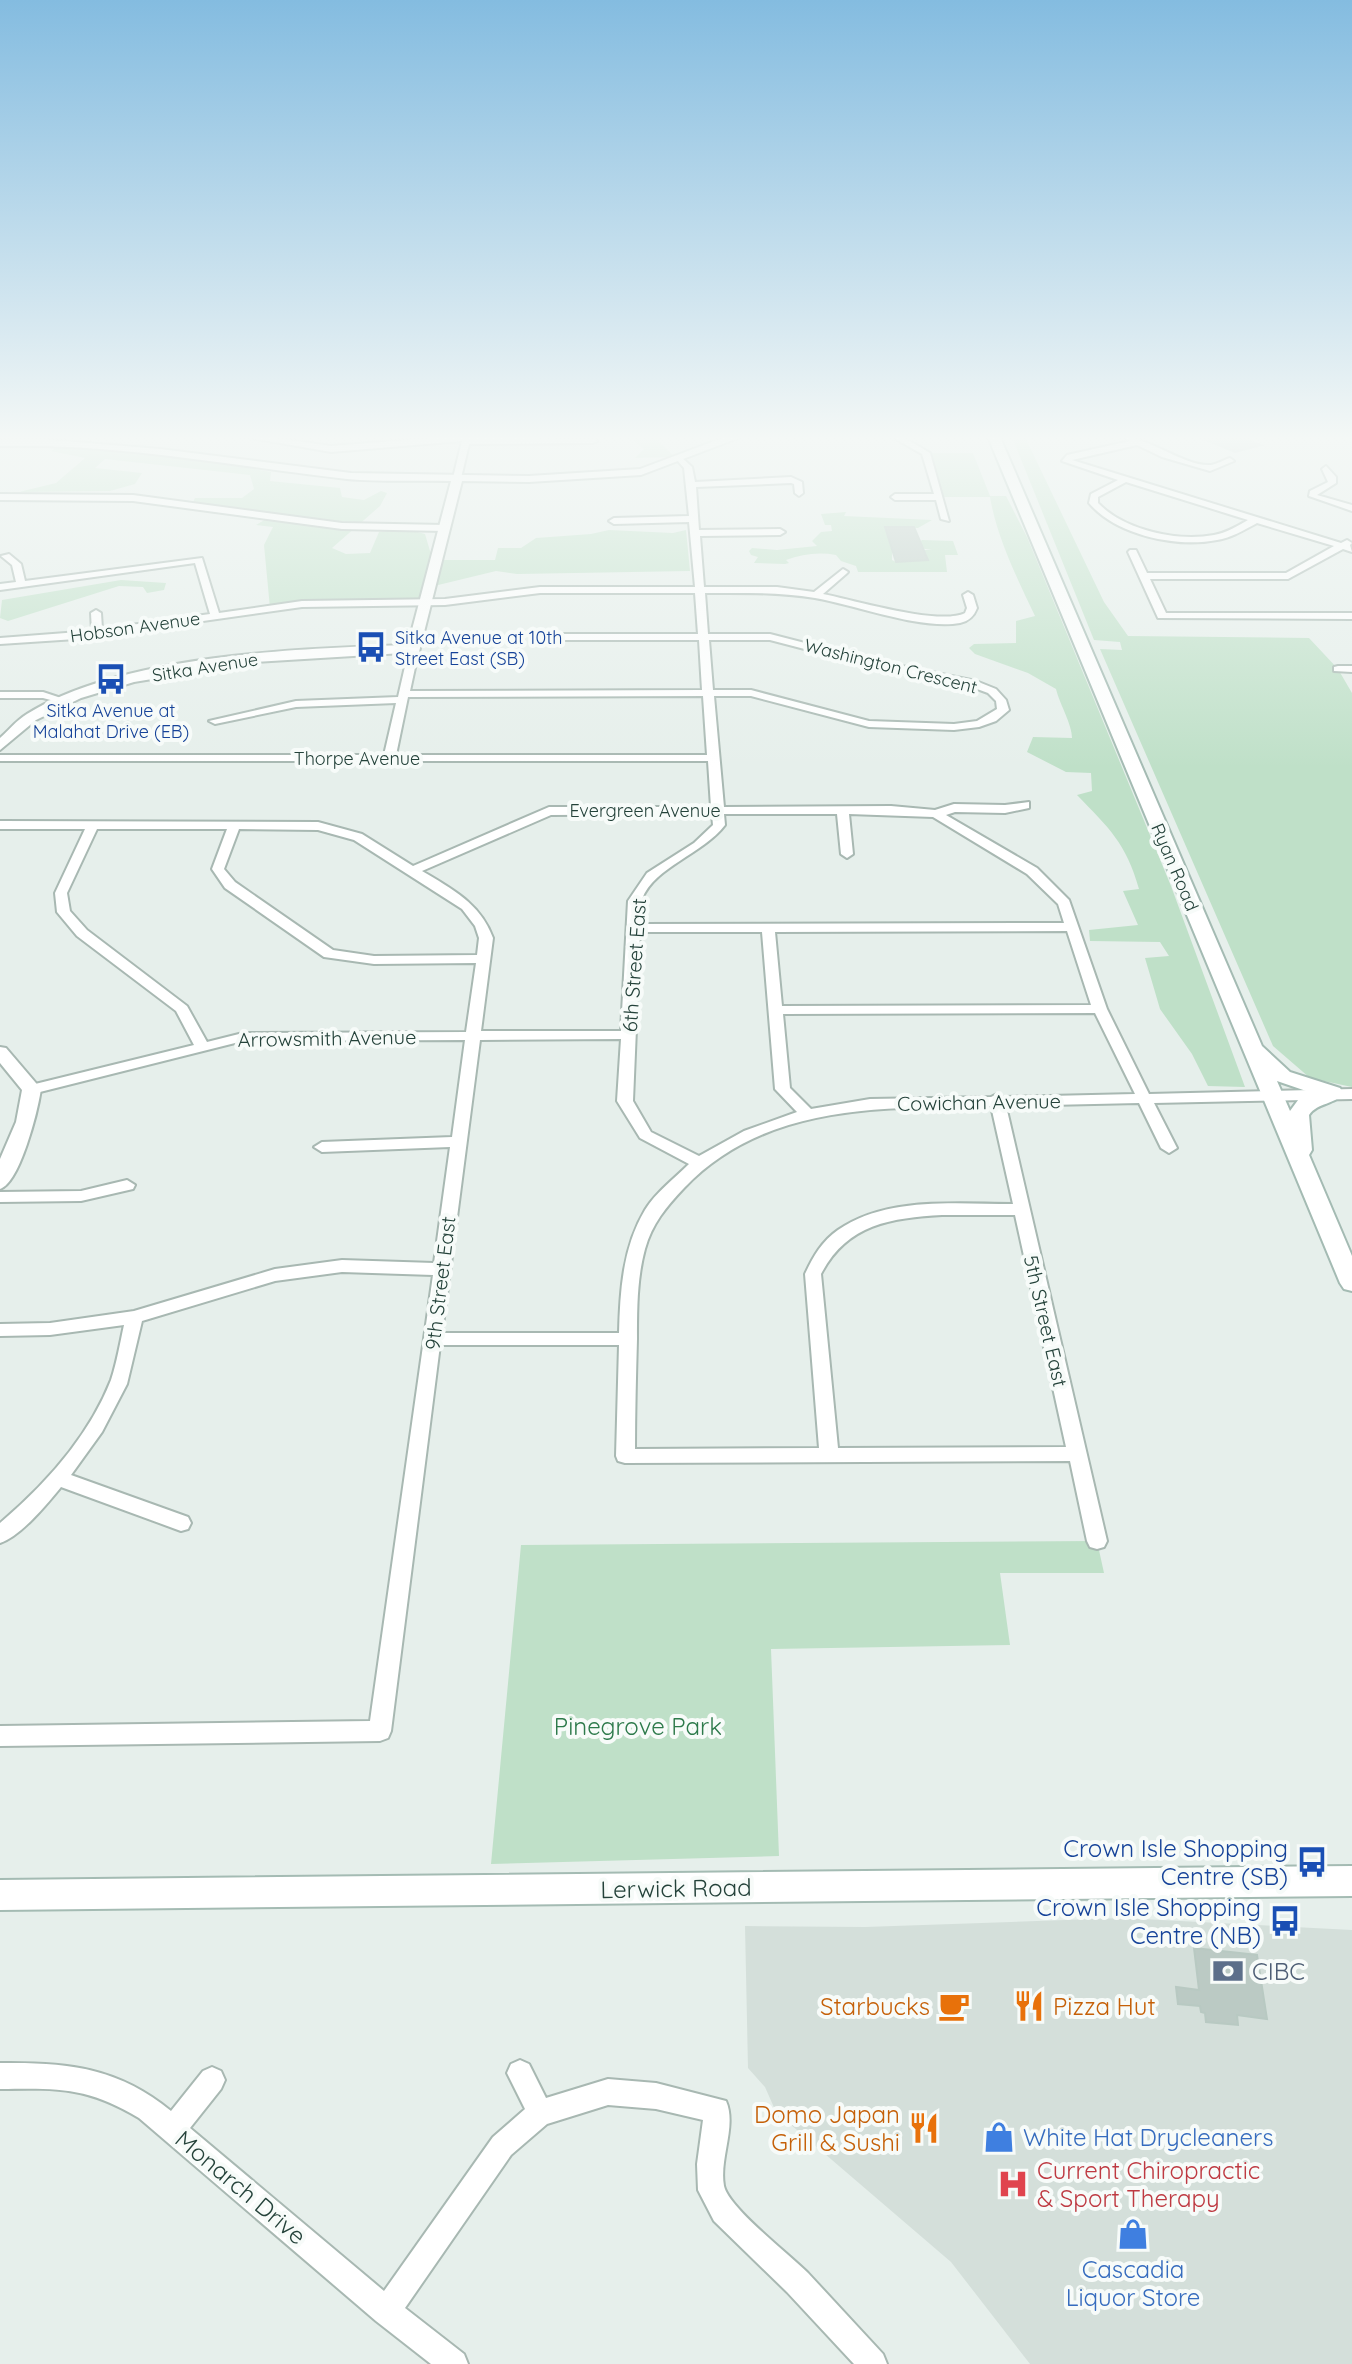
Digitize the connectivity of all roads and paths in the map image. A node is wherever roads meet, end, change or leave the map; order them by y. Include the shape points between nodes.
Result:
1 (440, 547) edge
2 (697, 547) edge
3 (1041, 547) edge
4 (1344, 547) edge
5 (1133, 552) dead end
6 (6, 556) dead end
7 (843, 572) dead end
8 (1144, 576) junction
9 (21, 583) junction
10 (0, 587) edge
11 (700, 591) junction
12 (816, 595) junction
13 (968, 595) dead end
14 (426, 602) junction
15 (96, 613) dead end
16 (215, 615) junction
17 (1352, 616) edge
18 (97, 633) junction
19 (704, 636) junction
20 (544, 637) dead end
21 (0, 641) edge
22 (414, 649) junction
23 (1338, 669) dead end
24 (1352, 669) edge
25 (708, 693) junction
26 (0, 695) edge
27 (402, 697) junction
28 (62, 700) junction
29 (215, 721) dead end
30 (0, 746) edge
31 (0, 758) edge
32 (389, 758) junction
33 (713, 758) junction
34 (1025, 805) dead end
35 (717, 810) junction
36 (843, 810) junction
37 (936, 814) junction
38 (0, 825) edge
39 (93, 825) junction
40 (234, 826) junction
41 (847, 854) dead end
42 (412, 871) junction
43 (1073, 927) junction
44 (634, 928) junction
45 (768, 928) junction
46 (483, 959) junction
47 (1100, 1009) junction
48 (776, 1010) junction
49 (629, 1035) junction
50 (472, 1036) junction
51 (1248, 1044) junction
52 (202, 1046) junction
53 (0, 1052) edge
54 (32, 1089) junction
55 (1342, 1094) edge
56 (1271, 1096) junction
57 (997, 1099) junction
58 (1147, 1099) junction
59 (807, 1114) junction
60 (457, 1142) junction
61 (322, 1147) dead end
62 (1169, 1148) dead end
63 (699, 1163) junction
64 (1303, 1170) junction
65 (0, 1182) edge
66 (127, 1185) dead end
67 (0, 1197) edge
68 (1019, 1210) junction
69 (442, 1269) junction
70 (1352, 1283) edge
71 (134, 1317) junction
72 (0, 1330) edge
73 (434, 1339) junction
74 (627, 1339) junction
75 (829, 1453) junction
76 (1077, 1454) junction
77 (58, 1478) junction
78 (181, 1523) dead end
79 (0, 1535) edge
80 (1097, 1541) dead end
81 (0, 1736) edge
82 (1352, 1881) edge
83 (0, 1895) edge
84 (520, 2073) dead end
85 (0, 2076) edge
86 (212, 2080) dead end
87 (540, 2113) junction
88 (173, 2129) junction
89 (386, 2311) junction
90 (454, 2364) edge
91 (873, 2364) edge

1 - 14 street
2 - 11 street, 6th Street East
3 - 51 main road, Ryan Road
4 - 8 street via 1288,576
5 - 8 street
6 - 9 street via 16,564
7 - 12 street
8 - 17 street via 1162,616
9 - 10 street
9 - 16 street via 199,560
11 - 12 street, Hobson Avenue
11 - 14 street, Hobson Avenue via 540,590
11 - 19 street, 6th Street East
12 - 13 street, Hobson Avenue via 942,622 969,615
14 - 16 street, Hobson Avenue via 302,604
14 - 22 street
15 - 18 street
16 - 18 street, Hobson Avenue
18 - 21 street, Hobson Avenue
19 - 20 street
19 - 25 street, 6th Street East
19 - 25 street, Washington Crescent via 770,637 972,683 992,691 1003,710 979,724 889,726 771,696
22 - 27 street
22 - 28 street, Sitka Avenue via 276,655 139,678
23 - 24 street
25 - 27 street
25 - 33 street, 6th Street East
26 - 28 street, Sitka Avenue
27 - 29 street via 296,704
27 - 32 street
28 - 30 street via 9,733
31 - 32 street, Thorpe Avenue
32 - 33 street, Thorpe Avenue
33 - 35 street, 6th Street East
34 - 37 street, Evergreen Avenue via 954,808
35 - 36 street, Evergreen Avenue
35 - 42 street, Evergreen Avenue via 549,811
35 - 44 street, 6th Street East via 719,825 709,839 653,871 642,884
36 - 37 street, Evergreen Avenue
36 - 41 street
37 - 43 street via 1032,871 1064,903
38 - 39 street
39 - 40 street
39 - 52 street via 61,893 64,912 82,933 182,1009
40 - 42 street via 339,830
40 - 46 street via 218,869 230,885 329,954 374,960
42 - 46 street, 9th Street East via 472,909 486,938
43 - 45 street
43 - 47 street
44 - 45 street
44 - 49 street, 6th Street East
45 - 48 street
46 - 50 street, 9th Street East
47 - 48 street
47 - 58 street
48 - 59 street via 783,1089
49 - 50 street, Arrowsmith Avenue
49 - 63 street, 6th Street East via 625,1101 645,1135
50 - 52 street, Arrowsmith Avenue via 243,1037
50 - 60 street, 9th Street East
51 - 55 main road via 1283,1076
51 - 56 main road, Ryan Road
52 - 54 street, Arrowsmith Avenue
53 - 54 street
54 - 65 street via 26,1122
55 - 56 street, Cowichan Avenue
55 - 64 main road via 1308,1101 1298,1114
56 - 58 street, Cowichan Avenue
56 - 64 main road, Ryan Road
57 - 58 street, Cowichan Avenue
57 - 59 street, Cowichan Avenue via 870,1104
57 - 68 street, 5th Street East
58 - 62 street
59 - 63 street, Cowichan Avenue via 749,1134
60 - 61 street
60 - 69 street, 9th Street East
63 - 74 street via 653,1211 637,1248
64 - 70 main road, Ryan Road
66 - 67 street via 81,1196
68 - 75 street via 888,1215 862,1223 825,1251 813,1274
68 - 76 street, 5th Street East
69 - 71 street via 342,1266 275,1275
69 - 73 street, 9th Street East
71 - 72 street
71 - 77 street via 120,1381 86,1443
73 - 74 street
73 - 81 street, 9th Street East via 380,1731
74 - 75 street via 625,1456
75 - 76 street
76 - 80 street, 5th Street East
77 - 78 street
77 - 79 street
82 - 83 main road, Lerwick Road
84 - 87 street
85 - 88 street, Monarch Drive via 72,2075 114,2087
86 - 88 street
87 - 89 street via 502,2146
87 - 91 street via 608,2092 717,2110 711,2190 723,2212
88 - 89 street, Monarch Drive
89 - 90 street, Monarch Drive

